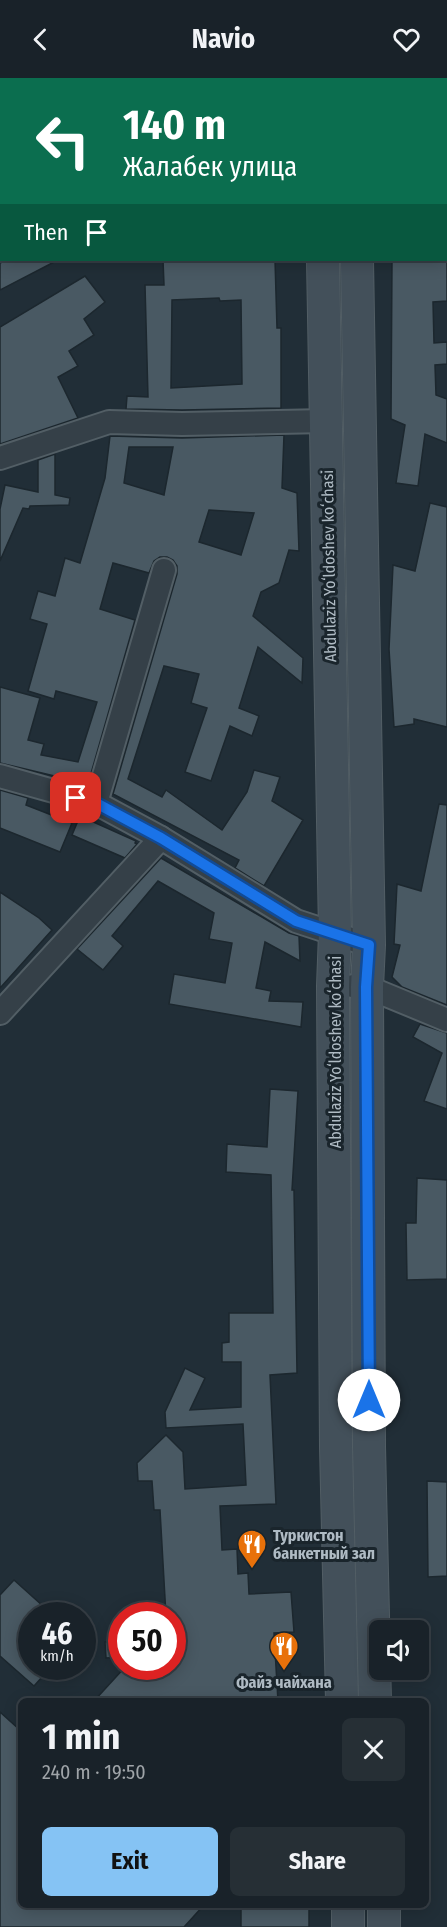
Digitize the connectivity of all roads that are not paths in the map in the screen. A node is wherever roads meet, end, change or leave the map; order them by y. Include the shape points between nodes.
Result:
1 (323, 261) edge
2 (357, 261) edge
3 (326, 421) junction
4 (0, 458) edge
5 (164, 570) dead end
6 (0, 776) edge
7 (96, 803) junction
8 (161, 838) junction
9 (336, 933) junction
10 (369, 945) junction
11 (333, 986) junction
12 (366, 987) junction
13 (0, 1013) edge
14 (447, 1020) edge
15 (342, 1698) edge
16 (375, 1698) edge
17 (348, 1908) edge
18 (384, 1908) edge
19 (348, 1927) edge
20 (384, 1927) edge

1 - 3 main road, Abdulaziz Yoʻldoshev koʻchasi
2 - 10 main road, Abdulaziz Yoʻldoshev koʻchasi
3 - 4 street via 109,422
3 - 9 main road, Abdulaziz Yoʻldoshev koʻchasi
5 - 7 street
6 - 7 street
7 - 8 street
8 - 9 street via 296,921
8 - 13 street
9 - 10 street
9 - 11 main road, Abdulaziz Yoʻldoshev koʻchasi
10 - 12 main road, Abdulaziz Yoʻldoshev koʻchasi
11 - 12 street
11 - 15 main road, Abdulaziz Yoʻldoshev koʻchasi
12 - 14 street
12 - 16 main road, Abdulaziz Yoʻldoshev koʻchasi
17 - 19 main road
18 - 20 main road

